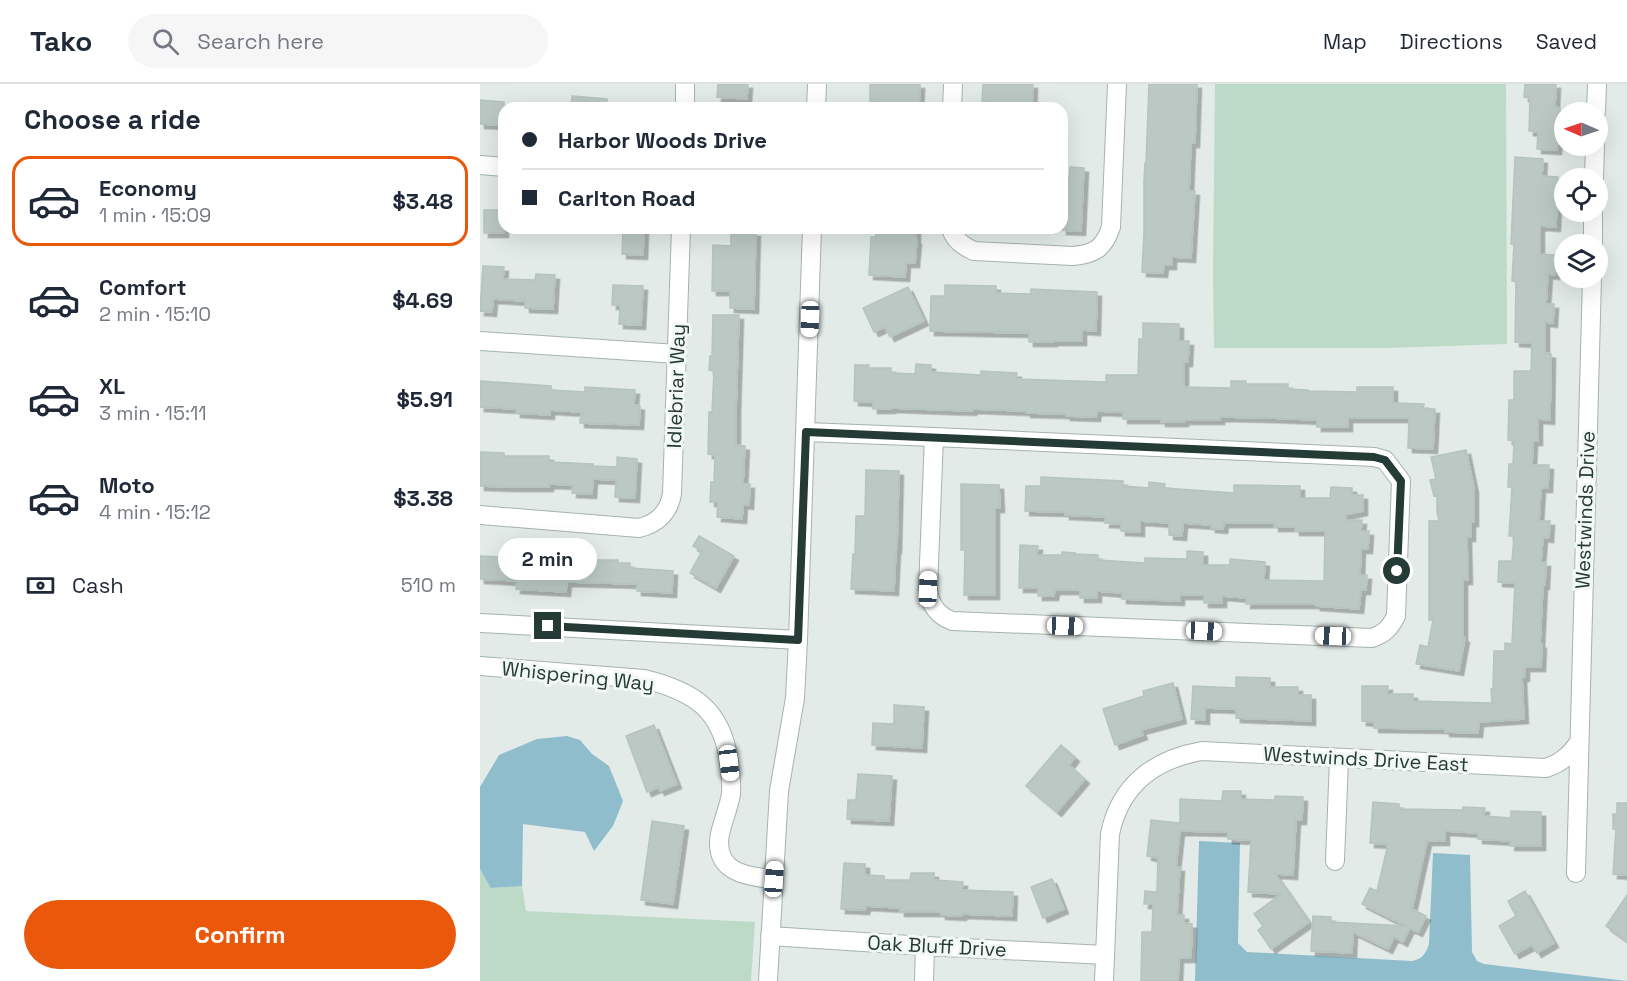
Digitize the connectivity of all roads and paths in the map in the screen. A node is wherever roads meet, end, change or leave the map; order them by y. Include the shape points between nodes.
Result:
1 (685, 84) edge
2 (817, 84) edge
3 (953, 84) edge
4 (1117, 84) edge
5 (1597, 84) edge
6 (685, 102) edge
7 (816, 102) edge
8 (952, 102) edge
9 (1596, 102) edge
10 (480, 165) edge
11 (498, 166) edge
12 (681, 234) edge
13 (812, 234) edge
14 (952, 234) edge
15 (1592, 288) edge
16 (480, 340) edge
17 (677, 354) junction
18 (806, 432) junction
19 (934, 437) junction
20 (480, 515) edge
21 (480, 623) edge
22 (798, 640) junction
23 (480, 666) edge
24 (1579, 742) junction
25 (1339, 759) junction
26 (1335, 861) dead end
27 (1576, 873) dead end
28 (774, 879) junction
29 (770, 936) junction
30 (925, 946) junction
31 (1105, 955) junction
32 (768, 981) edge
33 (924, 981) edge
34 (1104, 981) edge

1 - 6 street
2 - 7 street
3 - 8 street
4 - 14 street via 1113,215 1106,241 1086,255 1073,256 974,250 958,242
5 - 9 street
10 - 11 street
12 - 17 street, Idlebriar Way
13 - 18 street
15 - 24 street, Westwinds Drive
16 - 17 street
17 - 20 street, Idlebriar Way via 671,503 660,518 639,528
18 - 19 street
18 - 22 street
19 - 19 street via 1385,460 1401,481 1396,616 1382,635 1371,638 952,621 943,617 929,600
21 - 22 street
22 - 28 street via 795,698 779,791
23 - 28 street, Whispering Way via 644,679 682,692 702,705 719,724 727,747 731,792 720,834 722,854 737,873
24 - 25 street, Westwinds Drive East via 1565,759 1546,768
24 - 27 street, Westwinds Drive
25 - 26 street
25 - 31 street, Westwinds Drive East via 1202,752 1176,758 1148,773 1128,792 1113,820
28 - 29 street
29 - 30 street, Oak Bluff Drive
29 - 32 street
30 - 31 street, Oak Bluff Drive
30 - 33 street
31 - 34 street

